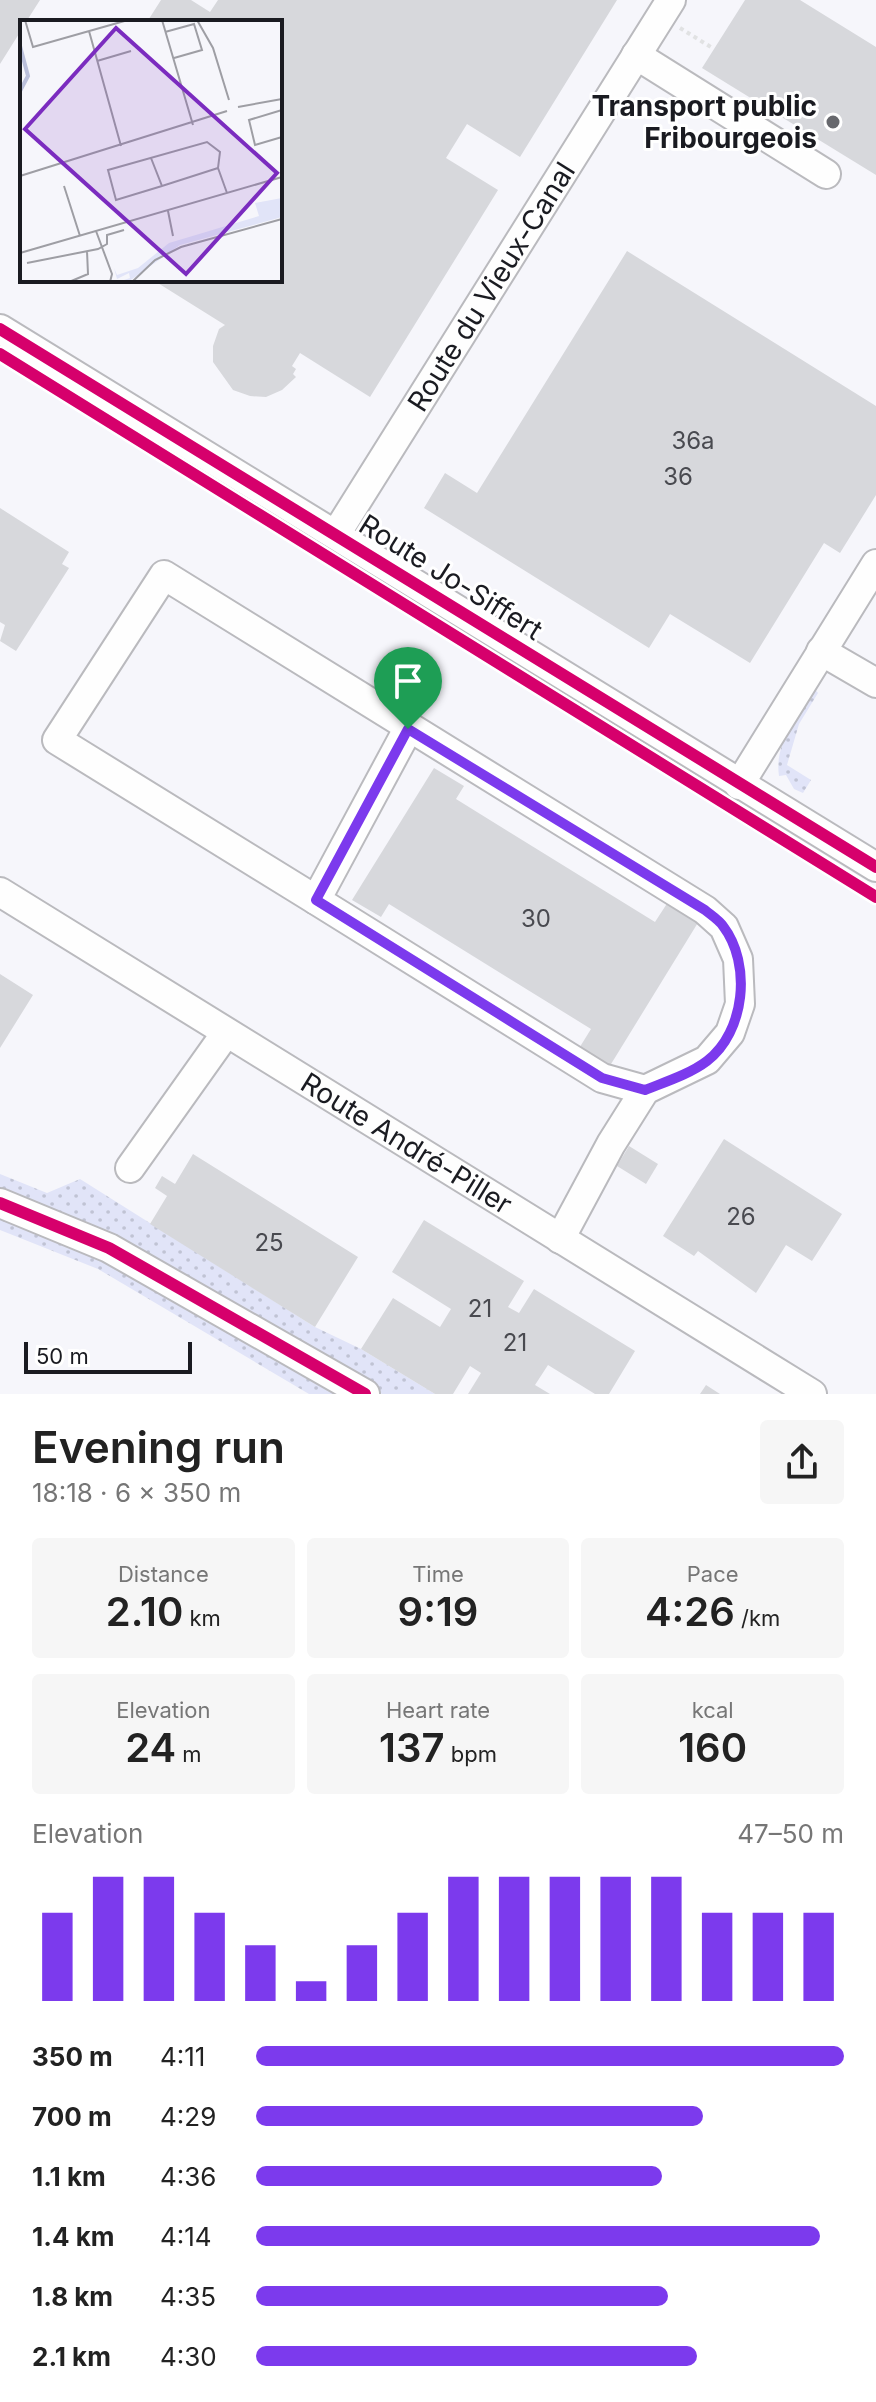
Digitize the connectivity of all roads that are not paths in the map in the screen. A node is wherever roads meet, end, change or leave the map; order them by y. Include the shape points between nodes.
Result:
1 (666, 8) edge
2 (636, 55) junction
3 (826, 174) dead end
4 (0, 329) edge
5 (336, 534) junction
6 (876, 564) edge
7 (821, 651) junction
8 (876, 683) edge
9 (408, 729) junction
10 (739, 785) junction
11 (876, 867) edge
12 (0, 892) edge
13 (316, 900) junction
14 (226, 1033) junction
15 (645, 1090) junction
16 (130, 1168) dead end
17 (0, 1203) edge
18 (560, 1239) junction
19 (365, 1394) edge
20 (812, 1394) edge

1 - 2 street, Route du Vieux-Canal
2 - 3 street
2 - 5 street, Route du Vieux-Canal
4 - 5 street, Route Jo-Siffert
5 - 10 street, Route Jo-Siffert
6 - 7 street
7 - 8 street
7 - 10 street
9 - 13 street
9 - 13 street via 164,575 57,740
9 - 15 street via 692,902 724,927 738,959 740,1004 730,1033 707,1060
10 - 11 street, Route Jo-Siffert
12 - 14 street, Route André-Piller
13 - 15 street via 602,1078
14 - 16 street
14 - 18 street, Route André-Piller
15 - 18 street
17 - 19 street via 109,1248
18 - 20 street, Route André-Piller

